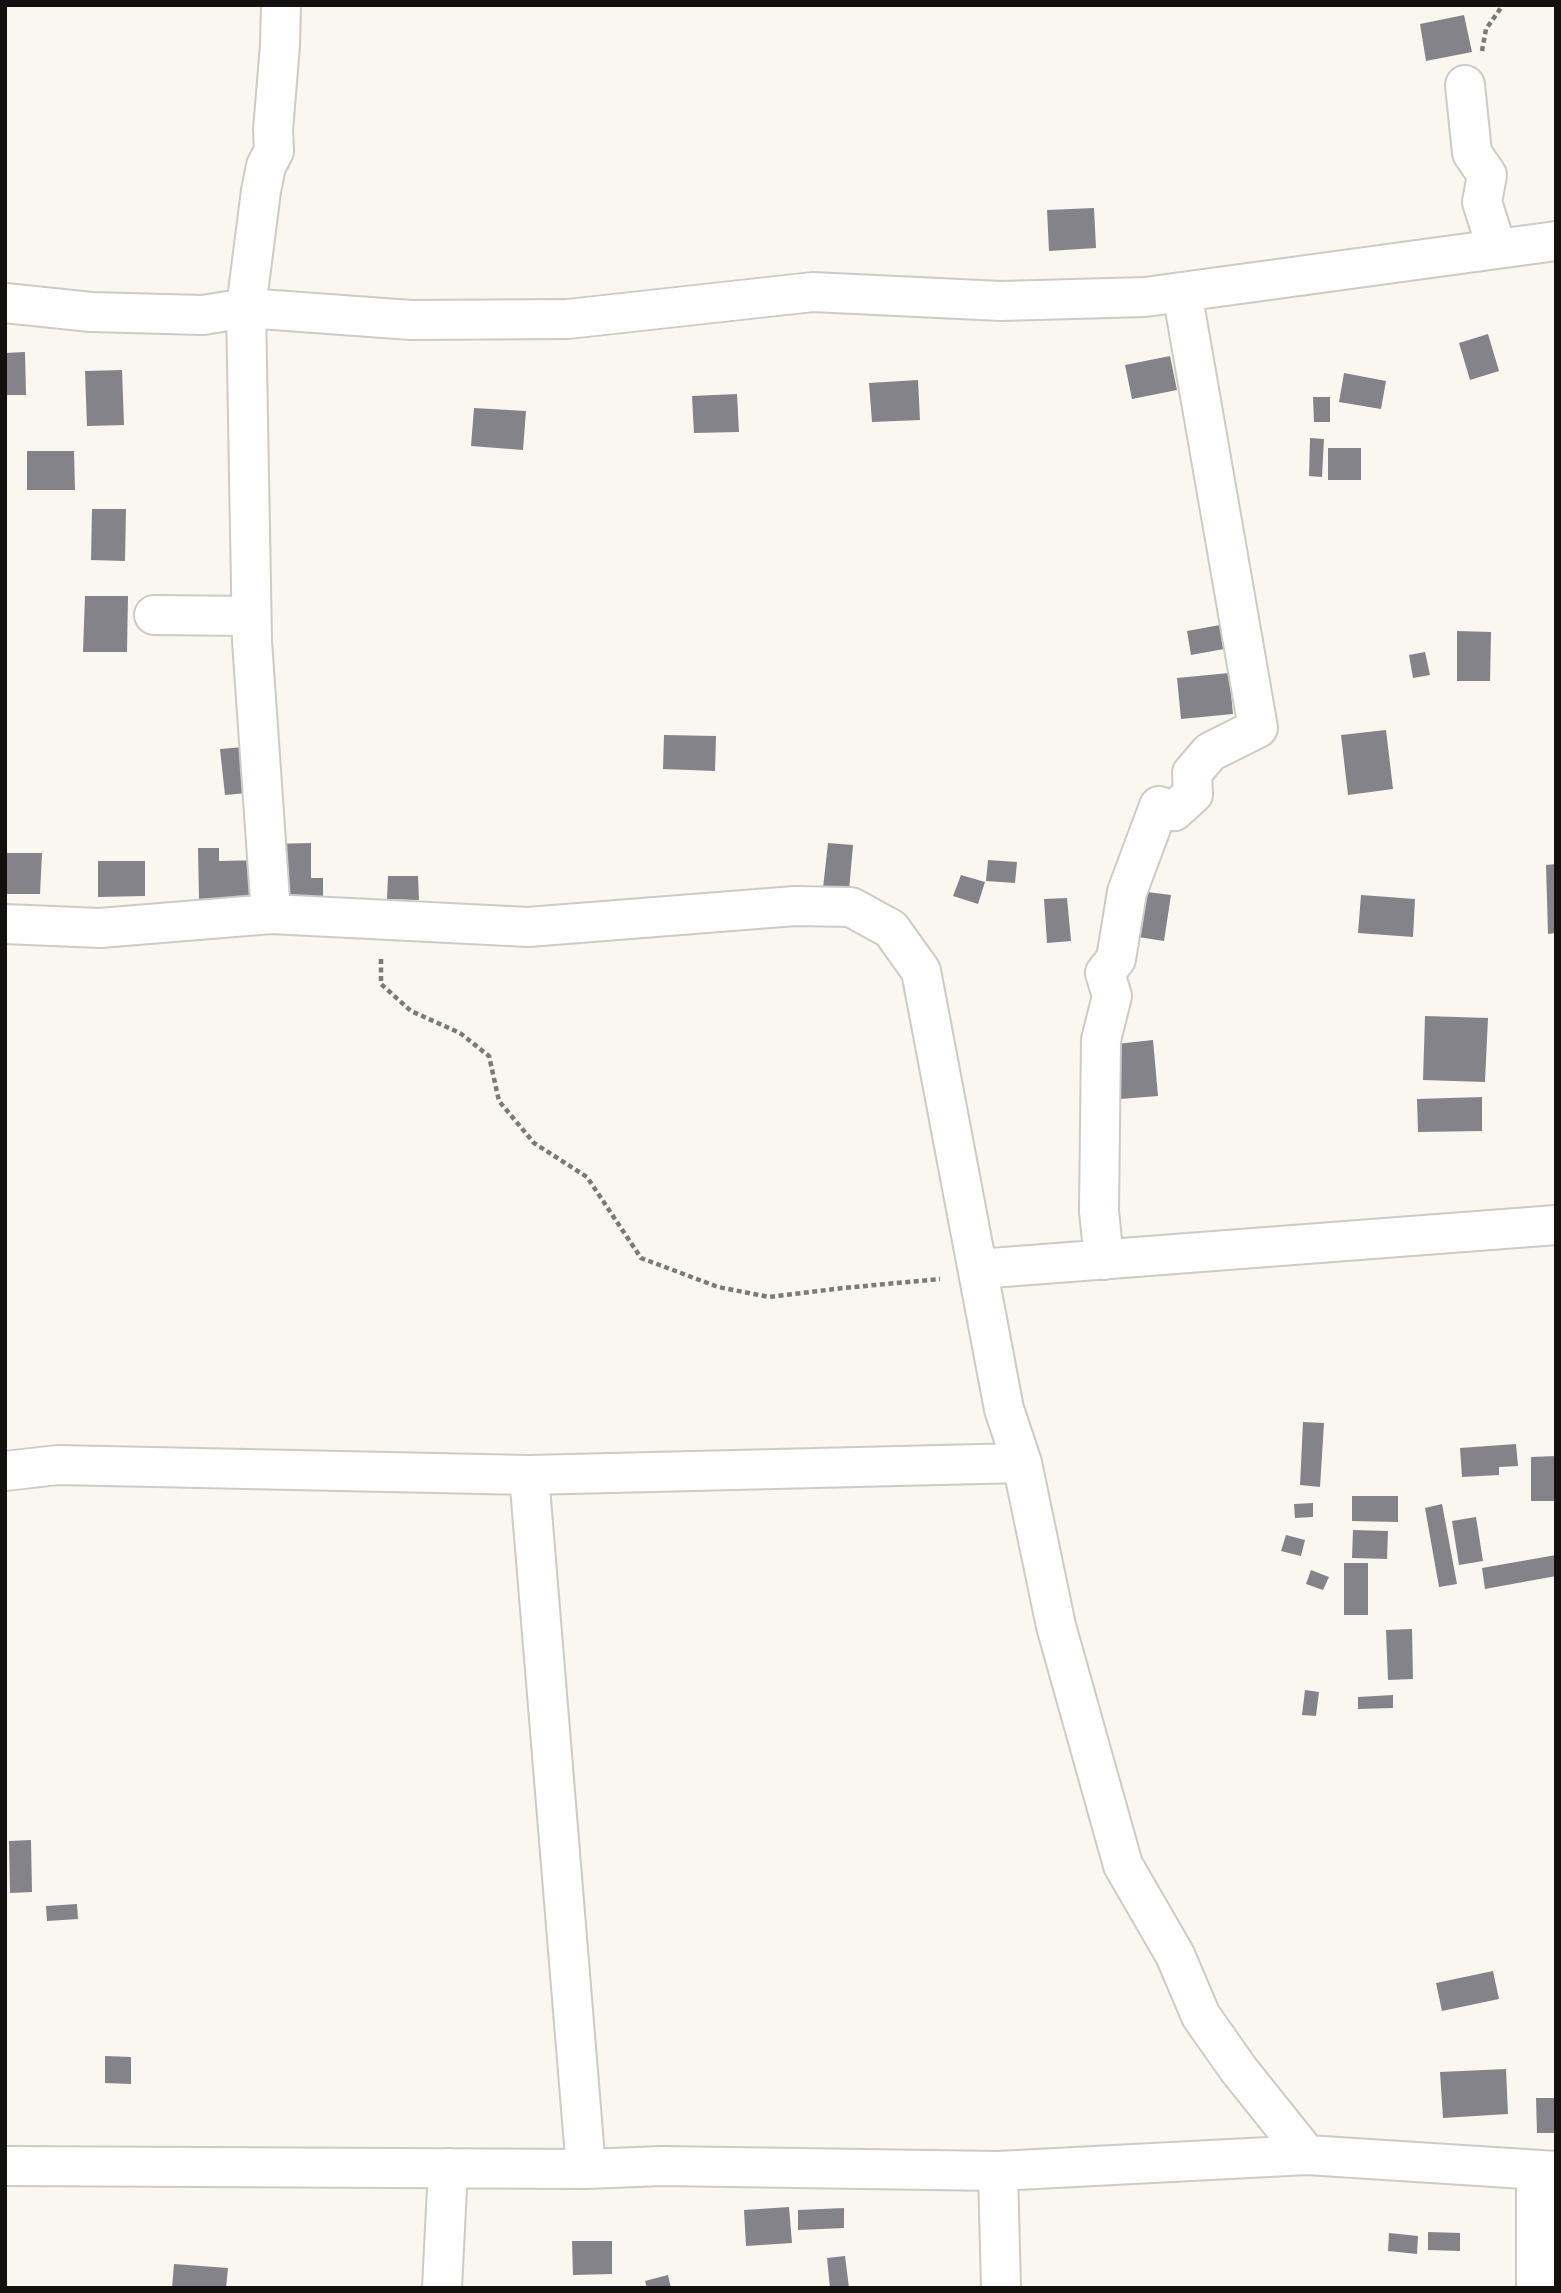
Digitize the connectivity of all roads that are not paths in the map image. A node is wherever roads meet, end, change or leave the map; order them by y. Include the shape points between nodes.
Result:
1 (281, 5) edge
2 (1465, 85) road end
3 (1556, 241) edge
4 (1497, 249) junction
5 (1182, 292) junction
6 (5, 303) edge
7 (246, 309) junction
8 (154, 615) dead end
9 (251, 617) junction
10 (271, 914) junction
11 (5, 925) edge
12 (1556, 1225) edge
13 (1104, 1260) junction
14 (978, 1269) junction
15 (1022, 1463) junction
16 (5, 1471) edge
17 (530, 1475) junction
18 (1307, 2155) junction
19 (5, 2166) edge
20 (448, 2168) junction
21 (586, 2169) junction
22 (998, 2171) junction
23 (1546, 2171) edge
24 (442, 2288) edge
25 (1001, 2288) edge
26 (1536, 2288) edge

1 - 7 street via 274,150 261,191
2 - 4 street via 1472,153 1487,175 1482,202
3 - 4 street
4 - 5 street
5 - 7 street via 1001,301 813,292 568,319 411,320
5 - 13 street via 1258,728 1210,752 1192,773 1193,794 1174,811 1159,806 1127,892 1116,959 1105,973 1112,996 1101,1040 1099,1211
6 - 7 street via 91,312 203,315
7 - 9 street
8 - 9 street
9 - 10 street
10 - 11 street via 100,928
10 - 14 street via 528,927 795,906 851,907 891,929 921,971
12 - 13 street
13 - 14 street
14 - 15 street via 1004,1409
15 - 17 street
15 - 18 street via 1056,1626 1123,1865 1175,1955 1201,2016
16 - 17 street via 58,1465
17 - 21 street
18 - 22 street
18 - 23 street
19 - 20 street
20 - 21 street
20 - 24 street
21 - 22 street
22 - 25 street
23 - 26 street

